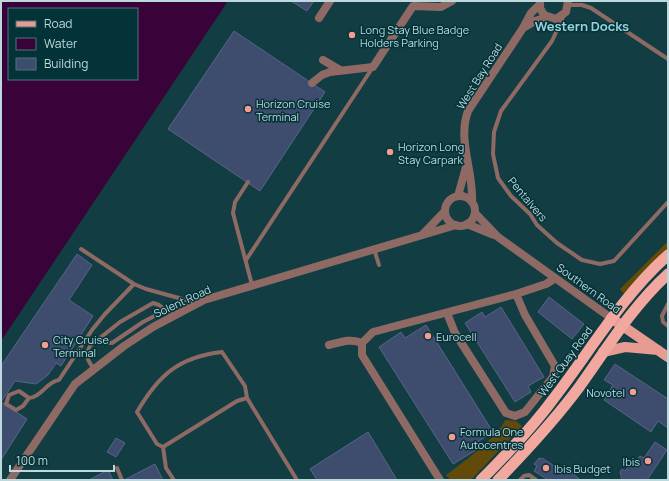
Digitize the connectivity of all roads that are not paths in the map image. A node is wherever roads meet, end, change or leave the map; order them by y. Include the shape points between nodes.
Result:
1 (330, 1) edge
2 (452, 1) edge
3 (540, 3) edge
4 (568, 3) edge
5 (564, 15) junction
6 (547, 17) junction
7 (319, 18) dead end
8 (523, 28) junction
9 (668, 59) edge
10 (323, 60) dead end
11 (373, 67) junction
12 (340, 70) junction
13 (312, 83) dead end
14 (467, 164) junction
15 (248, 182) dead end
16 (458, 196) junction
17 (472, 202) junction
18 (668, 202) edge
19 (445, 211) junction
20 (475, 213) junction
21 (467, 224) junction
22 (456, 225) junction
23 (423, 234) junction
24 (498, 237) junction
25 (81, 249) dead end
26 (374, 249) junction
27 (668, 255) edge
28 (246, 260) junction
29 (379, 265) dead end
30 (668, 274) edge
31 (554, 279) junction
32 (134, 284) junction
33 (252, 285) junction
34 (516, 294) junction
35 (199, 303) junction
36 (668, 304) edge
37 (166, 310) junction
38 (447, 313) junction
39 (174, 316) junction
40 (611, 318) junction
41 (621, 326) junction
42 (668, 326) edge
43 (96, 341) junction
44 (362, 343) junction
45 (329, 345) dead end
46 (658, 350) junction
47 (603, 352) junction
48 (668, 357) edge
49 (94, 369) junction
50 (29, 398) junction
51 (247, 398) junction
52 (163, 447) junction
53 (117, 468) dead end
54 (10, 480) edge
55 (122, 480) edge
56 (174, 480) edge
57 (297, 480) edge
58 (440, 480) edge
59 (481, 480) edge
60 (498, 480) edge
61 (520, 480) edge
62 (536, 480) edge

1 - 7 street
2 - 11 street via 441,7 413,6
3 - 6 street via 541,12
3 - 8 street, West Bay Road
4 - 5 street
4 - 9 lane via 591,8
5 - 6 street, West Bay Road via 556,19
5 - 18 lane, Pentalvers via 552,41 501,111 494,132 493,154 498,178 537,225 557,243 582,260 600,264 614,261
6 - 8 street, West Bay Road
8 - 14 street, West Bay Road via 468,111 464,126
10 - 12 street
11 - 12 street
11 - 28 lane
12 - 13 street via 322,75
14 - 16 street, West Bay Road
14 - 17 street, West Bay Road via 471,178
15 - 28 lane via 235,202 233,213
16 - 17 street via 466,197
16 - 19 street via 449,201
17 - 20 street
19 - 22 street via 448,220
19 - 23 street, Solent Road
20 - 21 street
20 - 24 street, Southern Road
21 - 22 street
21 - 24 street, Southern Road
22 - 23 street, Solent Road
23 - 26 street, Solent Road
24 - 31 street, Southern Road
25 - 32 lane
26 - 29 lane
26 - 33 street, Solent Road
27 - 40 highway, West Quay Road
28 - 33 lane
30 - 41 highway via 639,303
31 - 34 street
31 - 40 street, Southern Road
32 - 35 lane via 157,293
32 - 50 lane via 92,330 59,380 54,381 36,397
33 - 35 street, Solent Road
34 - 38 street
34 - 38 street via 525,315 555,366 553,377 525,412 515,416 506,413 455,333
35 - 39 street, Solent Road
36 - 42 lane via 662,316 663,322
37 - 39 lane
37 - 43 lane via 112,343
37 - 43 lane via 153,303 120,322
38 - 44 street via 373,332
39 - 49 street, Solent Road via 138,336
40 - 41 main road, Southern Road
40 - 59 highway, West Quay Road via 554,399 525,435
41 - 46 main road, Southern Road
41 - 47 highway
43 - 49 lane via 87,351 87,357
44 - 45 street via 347,340
44 - 58 street via 362,355
46 - 47 main road via 625,347
46 - 48 main road, Southern Road
47 - 60 highway via 533,445
49 - 54 street, Solent Road via 75,384
50 - 50 lane via 16,410 6,404 9,395 19,392
51 - 52 lane via 237,401
51 - 52 lane via 244,386 222,352 211,353 165,373 137,412 157,444
51 - 57 lane
52 - 56 lane via 166,468
53 - 55 lane
61 - 62 lane via 529,475

